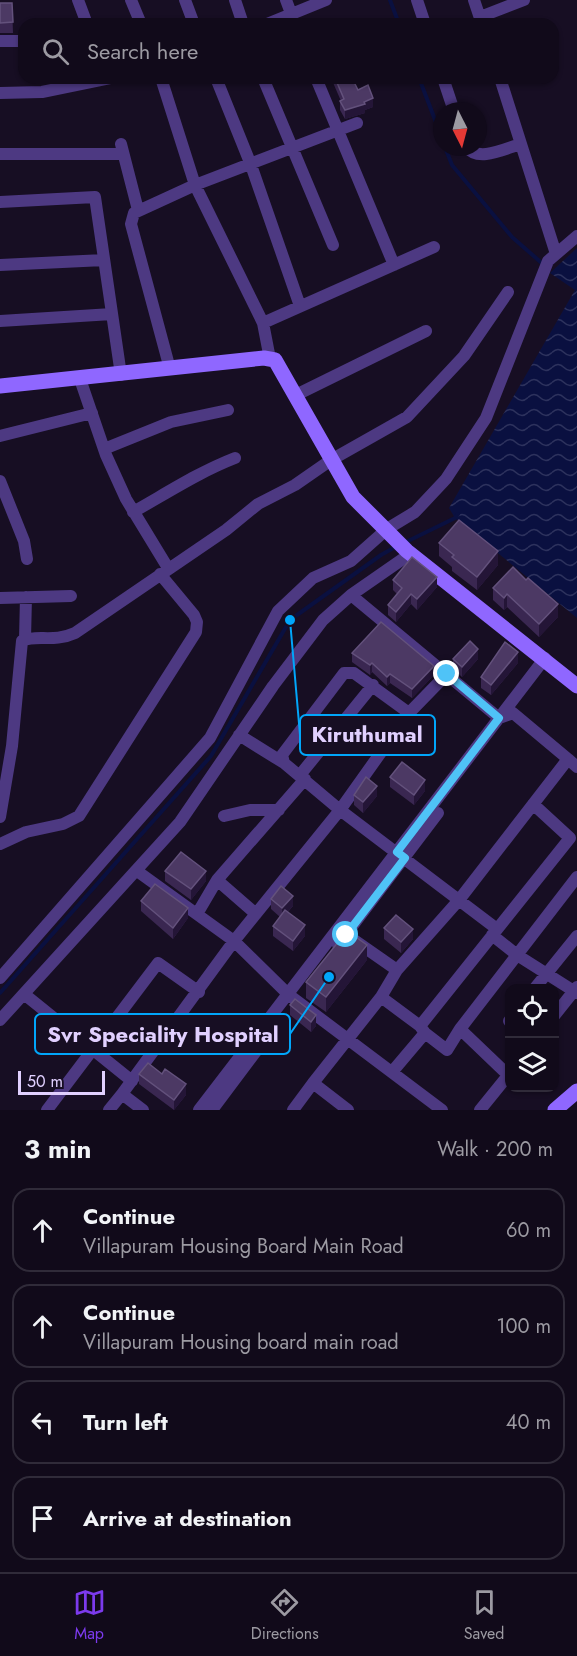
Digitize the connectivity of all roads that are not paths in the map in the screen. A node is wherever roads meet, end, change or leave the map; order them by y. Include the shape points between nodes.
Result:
1 (78, 0) edge
2 (131, 0) edge
3 (184, 0) edge
4 (236, 0) edge
5 (286, 0) edge
6 (326, 0) edge
7 (417, 0) edge
8 (474, 0) edge
9 (524, 0) edge
10 (85, 18) edge
11 (138, 18) edge
12 (192, 18) edge
13 (241, 18) edge
14 (292, 18) edge
15 (296, 18) edge
16 (423, 18) edge
17 (480, 18) edge
18 (485, 18) edge
19 (0, 41) edge
20 (18, 41) edge
21 (80, 84) edge
22 (163, 84) edge
23 (218, 84) edge
24 (265, 84) edge
25 (318, 84) edge
26 (445, 84) edge
27 (502, 84) edge
28 (0, 93) edge
29 (451, 102) edge
30 (357, 123) dead end
31 (337, 131) junction
32 (521, 144) junction
33 (290, 149) junction
34 (0, 154) edge
35 (487, 154) edge
36 (251, 165) junction
37 (195, 185) junction
38 (0, 202) edge
39 (138, 210) junction
40 (577, 236) edge
41 (333, 245) dead end
42 (434, 247) dead end
43 (104, 260) junction
44 (549, 262) junction
45 (0, 265) edge
46 (394, 265) junction
47 (508, 292) dead end
48 (300, 306) junction
49 (112, 314) junction
50 (0, 321) edge
51 (263, 322) junction
52 (426, 331) dead end
53 (270, 359) junction
54 (170, 369) junction
55 (121, 375) junction
56 (80, 379) junction
57 (0, 386) edge
58 (296, 395) junction
59 (228, 410) dead end
60 (92, 414) junction
61 (0, 436) edge
62 (104, 449) junction
63 (235, 458) dead end
64 (331, 460) junction
65 (0, 481) edge
66 (133, 512) junction
67 (391, 533) junction
68 (409, 552) junction
69 (27, 559) dead end
70 (164, 571) junction
71 (351, 595) junction
72 (71, 596) dead end
73 (26, 597) junction
74 (0, 598) edge
75 (25, 639) junction
76 (548, 661) junction
77 (447, 674) junction
78 (373, 685) junction
79 (577, 686) edge
80 (409, 712) junction
81 (513, 713) junction
82 (499, 718) junction
83 (239, 735) junction
84 (284, 763) junction
85 (573, 763) edge
86 (302, 777) junction
87 (533, 804) junction
88 (279, 810) junction
89 (340, 810) junction
90 (224, 816) dead end
91 (0, 817) edge
92 (574, 841) edge
93 (0, 844) edge
94 (401, 855) junction
95 (137, 871) junction
96 (577, 877) edge
97 (217, 880) junction
98 (459, 900) junction
99 (197, 914) junction
100 (256, 914) junction
101 (495, 932) junction
102 (346, 935) junction
103 (577, 936) edge
104 (234, 941) junction
105 (517, 955) junction
106 (397, 970) junction
107 (547, 973) junction
108 (0, 978) edge
109 (538, 984) edge
110 (576, 990) edge
111 (199, 992) junction
112 (24, 994) junction
113 (292, 997) junction
114 (381, 997) junction
115 (559, 1011) edge
116 (0, 1020) edge
117 (459, 1029) junction
118 (423, 1030) junction
119 (347, 1038) junction
120 (93, 1049) junction
121 (505, 1070) edge
122 (392, 1072) junction
123 (505, 1079) edge
124 (132, 1081) junction
125 (314, 1083) junction
126 (577, 1091) edge
127 (122, 1094) junction
128 (557, 1109) edge
129 (47, 1110) edge
130 (109, 1110) edge
131 (143, 1110) edge
132 (199, 1110) edge
133 (212, 1110) edge
134 (293, 1110) edge
135 (348, 1110) edge
136 (442, 1110) edge
137 (480, 1110) edge

1 - 10 street
2 - 11 street
3 - 12 street
4 - 13 street
5 - 14 street
6 - 15 street
7 - 16 street
8 - 17 street
9 - 18 street
19 - 20 street
21 - 28 street via 42,92
22 - 37 street
23 - 36 street
24 - 33 street
25 - 31 street
26 - 29 street
27 - 32 street
30 - 31 street
31 - 33 street
31 - 46 street
32 - 35 street
32 - 44 street
33 - 36 street
33 - 41 street
34 - 39 street via 122,149
36 - 37 street
36 - 48 street
37 - 39 street
37 - 51 street
38 - 43 street via 95,197
39 - 54 street via 130,218 131,224
40 - 44 street
42 - 46 street
43 - 45 street
43 - 49 street
44 - 67 street via 486,418 446,479
46 - 48 street
47 - 64 street via 464,356 407,417
48 - 51 street
49 - 50 street
49 - 55 street
51 - 53 street
52 - 58 street
53 - 54 street
53 - 58 street via 279,363
54 - 55 street
55 - 56 street
56 - 57 street
56 - 60 street
58 - 64 street
59 - 62 street via 171,422
60 - 61 street
60 - 62 street
62 - 66 street
63 - 66 street via 200,472
64 - 67 street via 353,497
64 - 70 street via 258,504
65 - 69 street via 24,541
66 - 70 street
67 - 68 street
67 - 108 street via 351,561 313,578 278,611 210,738
68 - 71 street
68 - 76 street
70 - 75 street via 75,633 53,640
70 - 93 street via 194,615 196,632 79,816
71 - 77 street
71 - 83 street via 322,620
72 - 73 street
73 - 74 street
73 - 75 street
75 - 91 street via 20,643 12,746
76 - 79 street
76 - 81 street
76 - 82 street
77 - 80 street
77 - 82 street
78 - 80 street
78 - 84 street via 354,673 339,676 283,751
78 - 86 street
80 - 89 street
81 - 82 street
81 - 85 street
81 - 94 street
82 - 94 street
83 - 84 street
83 - 95 street via 180,822
84 - 86 street
85 - 87 street
86 - 88 street
86 - 89 street
87 - 92 street
87 - 98 street
88 - 90 street via 250,810
88 - 97 street
89 - 94 street
89 - 100 street
92 - 101 street
94 - 98 street
94 - 102 street
94 - 113 street
95 - 99 street
95 - 112 street
96 - 105 street
97 - 99 street
97 - 100 street
98 - 101 street
98 - 106 street
99 - 104 street
100 - 104 street
101 - 105 street
101 - 118 street
102 - 106 street
102 - 113 street
103 - 107 street
104 - 111 street
104 - 113 street
105 - 107 street
105 - 117 street
106 - 114 street
107 - 109 street
107 - 110 street
110 - 115 street
111 - 120 street via 158,963
111 - 124 street
112 - 116 street
112 - 120 street
113 - 119 street
113 - 132 street
113 - 133 street
114 - 118 street
114 - 119 street
117 - 118 street via 447,1050
117 - 121 street
118 - 122 street
119 - 122 street
119 - 125 street
120 - 124 street
120 - 129 street
122 - 136 street
123 - 137 street
124 - 127 street
125 - 134 street
125 - 135 street
126 - 128 street
127 - 130 street
127 - 131 street

